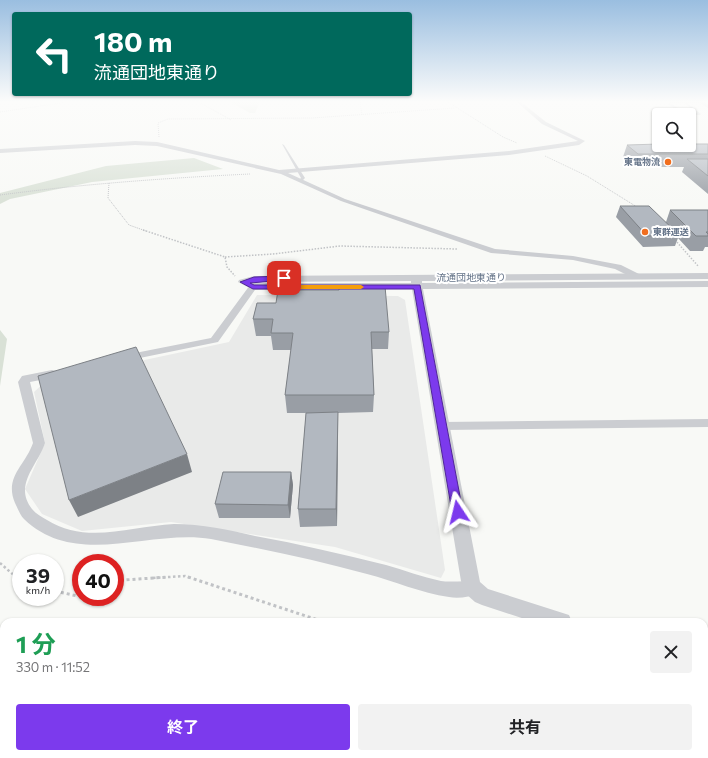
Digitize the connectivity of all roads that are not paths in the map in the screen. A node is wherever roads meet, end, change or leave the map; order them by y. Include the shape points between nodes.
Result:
1 (575, 137) edge
2 (282, 145) dead end
3 (0, 152) edge
4 (299, 171) junction
5 (279, 172) junction
6 (302, 180) junction
7 (636, 276) junction
8 (708, 278) edge
9 (416, 282) junction
10 (248, 285) joint
11 (109, 362) edge
12 (64, 371) edge
13 (708, 423) edge
14 (443, 426) junction
15 (474, 588) junction
16 (549, 618) edge

1 - 4 street via 582,141 579,144 532,150
2 - 4 lane
3 - 5 street via 135,143 156,144
4 - 5 street
4 - 6 lane
5 - 6 street
6 - 7 street via 343,200 494,251 573,258 618,267
7 - 8 street, 流通団地東通り
7 - 9 street, 流通団地東通り
8 - 9 street, 流通団地東通り
9 - 10 street, 流通団地東通り
9 - 14 street
10 - 11 street via 214,340
12 - 15 street via 26,379 24,382 39,443 37,452 17,483 19,496 28,515 49,529 69,537 92,540 175,530 197,532 309,552 450,590
13 - 14 street
14 - 15 street via 467,570
15 - 16 street via 482,596 493,601

